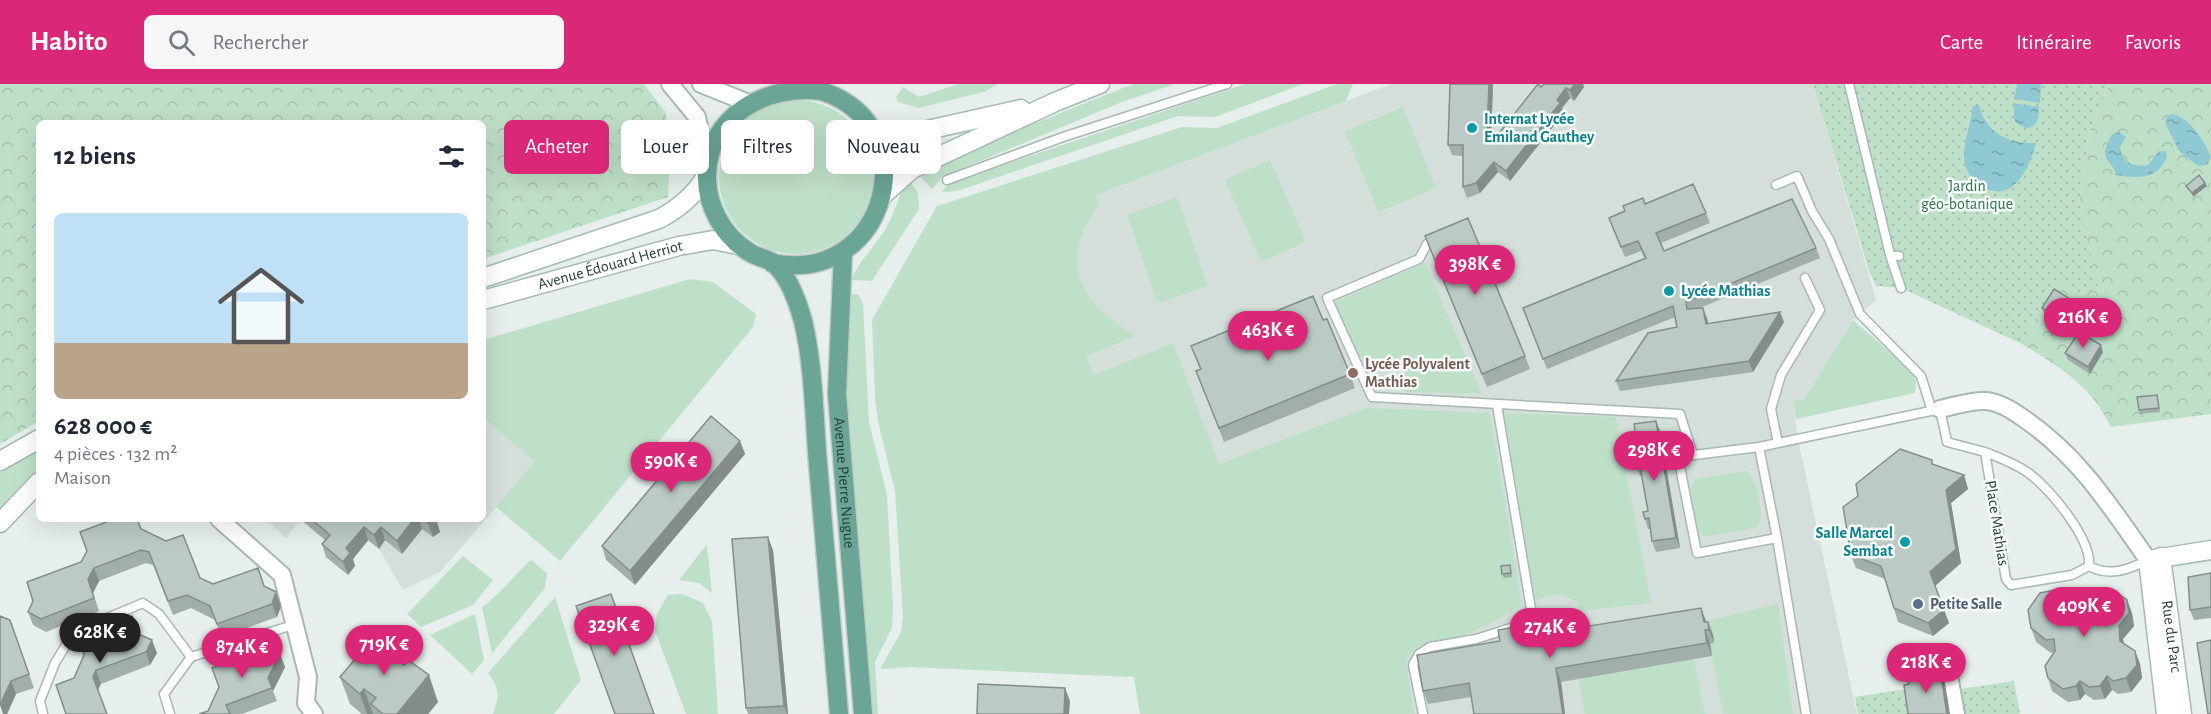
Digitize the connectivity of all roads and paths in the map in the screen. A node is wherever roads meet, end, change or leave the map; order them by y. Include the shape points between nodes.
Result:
1 (670, 84) edge
2 (700, 84) edge
3 (1100, 84) edge
4 (1227, 84) edge
5 (1850, 84) edge
6 (780, 87) edge
7 (840, 92) edge
8 (746, 102) junction
9 (1055, 102) junction
10 (698, 120) edge
11 (863, 120) edge
12 (941, 127) edge
13 (709, 159) edge
14 (705, 174) edge
15 (708, 174) edge
16 (883, 174) edge
17 (947, 180) dead end
18 (1776, 185) dead end
19 (883, 195) junction
20 (1445, 236) edge
21 (738, 245) junction
22 (843, 252) junction
23 (772, 262) junction
24 (486, 277) edge
25 (1806, 278) dead end
26 (1901, 288) dead end
27 (486, 299) edge
28 (1497, 405) junction
29 (1936, 410) junction
30 (36, 441) edge
31 (1778, 443) junction
32 (1759, 447) junction
33 (1985, 452) junction
34 (1693, 454) junction
35 (0, 461) edge
36 (36, 485) edge
37 (222, 522) edge
38 (0, 523) edge
39 (1777, 538) junction
40 (2211, 550) edge
41 (2155, 558) junction
42 (2089, 566) junction
43 (293, 625) junction
44 (191, 657) junction
45 (1948, 670) dead end
46 (43, 714) edge
47 (170, 714) edge
48 (314, 714) edge
49 (839, 714) edge
50 (863, 714) edge
51 (1423, 714) edge
52 (1806, 714) edge
53 (1956, 714) edge
54 (2166, 714) edge
55 (2182, 714) edge

1 - 10 street, Avenue Pierre Nugue
2 - 8 street
3 - 9 main road
4 - 17 lane via 1063,137
5 - 26 lane
6 - 7 main road, Avenue Pierre Nugue
6 - 8 main road, Avenue Pierre Nugue
7 - 11 main road, Avenue Pierre Nugue
8 - 13 main road, Avenue Pierre Nugue via 723,125 712,143
9 - 12 main road
9 - 19 main road via 912,169
14 - 24 main road, Avenue Édouard Herriot via 699,188 659,219
15 - 21 main road, Avenue Pierre Nugue via 712,209
16 - 19 main road, Avenue Pierre Nugue
18 - 29 lane via 1797,176 1860,314 1922,376
19 - 22 main road, Avenue Pierre Nugue via 868,228
20 - 28 lane via 1427,244 1419,259 1327,297 1372,397
21 - 23 main road, Avenue Pierre Nugue
21 - 27 main road, Avenue Édouard Herriot via 713,240 678,246
22 - 23 main road, Avenue Pierre Nugue via 816,263
22 - 50 main road, Avenue Pierre Nugue via 837,394
23 - 49 main road, Avenue Pierre Nugue via 794,294 807,344
25 - 31 lane via 1820,310 1781,375 1771,409
28 - 34 lane via 1680,414
28 - 51 lane via 1533,621 1476,639 1430,647 1419,654 1413,665
29 - 31 lane
29 - 33 lane, Place Mathias via 1947,442
29 - 41 street via 1987,401 2036,426 2091,478
30 - 35 main road
31 - 32 lane
32 - 34 lane
32 - 39 lane
33 - 42 lane, Place Mathias via 2029,473 2045,487 2080,536
33 - 42 lane, Place Mathias via 2006,579 2011,585 2072,575
34 - 39 lane via 1678,457 1696,553
36 - 38 main road
37 - 43 street via 282,575
39 - 52 lane
40 - 41 main road
41 - 42 lane via 2113,572
41 - 54 main road, Rue du Parc
41 - 55 main road, Rue du Parc
43 - 44 lane
43 - 48 street via 308,677 306,703
44 - 46 lane via 159,614 143,603 74,632 40,701
44 - 47 lane via 164,694
45 - 53 street

